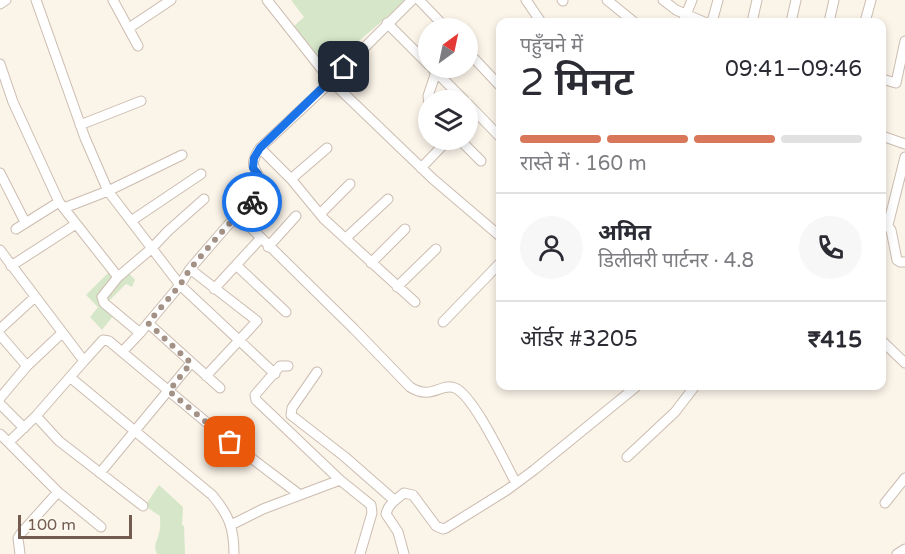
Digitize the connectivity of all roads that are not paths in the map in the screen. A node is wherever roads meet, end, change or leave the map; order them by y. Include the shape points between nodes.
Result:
1 (6, 0) edge
2 (36, 0) edge
3 (114, 0) edge
4 (171, 0) edge
5 (267, 0) edge
6 (412, 0) edge
7 (419, 0) edge
8 (526, 0) edge
9 (607, 0) edge
10 (663, 0) edge
11 (692, 0) edge
12 (718, 0) edge
13 (757, 0) edge
14 (796, 0) edge
15 (834, 0) edge
16 (871, 0) edge
17 (0, 4) edge
18 (436, 18) edge
19 (538, 18) edge
20 (629, 18) edge
21 (684, 18) edge
22 (685, 18) edge
23 (713, 18) edge
24 (753, 18) edge
25 (792, 18) edge
26 (830, 18) edge
27 (866, 18) edge
28 (387, 23) junction
29 (129, 28) junction
30 (905, 40) edge
31 (138, 46) dead end
32 (418, 54) edge
33 (478, 63) edge
34 (0, 64) edge
35 (442, 78) edge
36 (886, 80) edge
37 (331, 81) junction
38 (496, 82) edge
39 (901, 84) edge
40 (454, 90) edge
41 (141, 101) dead end
42 (478, 114) edge
43 (80, 125) junction
44 (496, 133) edge
45 (886, 137) edge
46 (905, 144) edge
47 (260, 148) junction
48 (327, 148) dead end
49 (438, 150) edge
50 (470, 150) edge
51 (182, 155) dead end
52 (905, 157) edge
53 (481, 161) dead end
54 (421, 168) junction
55 (0, 173) edge
56 (201, 174) dead end
57 (291, 179) junction
58 (350, 184) dead end
59 (108, 191) junction
60 (204, 199) dead end
61 (388, 199) dead end
62 (62, 205) junction
63 (321, 213) junction
64 (238, 215) junction
65 (296, 216) dead end
66 (886, 219) edge
67 (131, 221) junction
68 (25, 222) junction
69 (76, 224) junction
70 (886, 225) edge
71 (16, 229) dead end
72 (405, 229) dead end
73 (496, 233) edge
74 (346, 238) junction
75 (260, 239) junction
76 (268, 247) junction
77 (151, 249) junction
78 (436, 249) dead end
79 (0, 250) edge
80 (905, 262) edge
81 (371, 263) junction
82 (6, 264) edge
83 (236, 265) junction
84 (496, 267) edge
85 (190, 269) junction
86 (118, 277) junction
87 (180, 285) junction
88 (397, 286) junction
89 (214, 289) junction
90 (35, 297) junction
91 (415, 302) dead end
92 (286, 312) dead end
93 (443, 322) dead end
94 (148, 323) junction
95 (0, 329) edge
96 (62, 333) junction
97 (140, 333) junction
98 (0, 335) edge
99 (238, 339) junction
100 (886, 344) edge
101 (122, 352) junction
102 (84, 361) junction
103 (191, 363) junction
104 (905, 363) edge
105 (27, 366) junction
106 (288, 366) dead end
107 (317, 372) dead end
108 (275, 374) junction
109 (206, 376) junction
110 (71, 378) junction
111 (220, 388) dead end
112 (632, 390) edge
113 (692, 390) edge
114 (169, 391) junction
115 (0, 398) edge
116 (0, 404) edge
117 (36, 416) junction
118 (24, 428) junction
119 (134, 430) junction
120 (0, 435) edge
121 (9, 442) junction
122 (627, 457) dead end
123 (100, 472) junction
124 (905, 478) edge
125 (339, 480) junction
126 (516, 483) junction
127 (58, 492) junction
128 (300, 495) junction
129 (394, 500) junction
130 (885, 503) dead end
131 (143, 506) dead end
132 (373, 509) junction
133 (386, 514) junction
134 (231, 525) junction
135 (101, 527) dead end
136 (905, 549) edge
137 (20, 554) edge
138 (234, 554) edge
139 (360, 554) edge
140 (404, 554) edge
141 (897, 554) edge

1 - 17 street
2 - 43 street
3 - 29 street
4 - 29 street
5 - 37 street
6 - 28 street
7 - 18 street
8 - 19 street
9 - 20 street
10 - 21 street
11 - 22 street
12 - 23 street
13 - 24 street
14 - 25 street
15 - 26 street
16 - 27 street
28 - 32 street
28 - 37 street
29 - 31 street
30 - 39 street
33 - 38 street
34 - 62 street
35 - 40 street
36 - 39 street
37 - 47 street
37 - 54 street
41 - 43 street
42 - 44 street
43 - 59 street
45 - 46 street
47 - 57 street
47 - 64 street via 253,168 264,189
48 - 57 street
49 - 54 street
50 - 53 street
51 - 59 street
52 - 66 street
54 - 73 street
55 - 68 street
56 - 67 street
57 - 63 street
58 - 63 street
59 - 62 street
59 - 67 street
60 - 77 street
61 - 74 street
62 - 68 street
62 - 69 street
63 - 74 street
64 - 75 street
64 - 85 street
65 - 76 street
67 - 77 street
68 - 71 street
69 - 82 street
69 - 86 street
70 - 80 street via 897,260
72 - 81 street
74 - 81 street
75 - 76 street
75 - 83 street
76 - 126 street via 410,387 421,393 448,387 460,392 484,424
77 - 86 street
77 - 87 street
78 - 88 street
79 - 82 street
81 - 88 street
82 - 90 street
83 - 89 street
83 - 92 street
84 - 93 street
85 - 87 street
85 - 89 street
86 - 97 street via 102,300
87 - 94 street
87 - 99 street
88 - 91 street
89 - 99 street via 257,321
90 - 95 street
90 - 96 street
94 - 97 street
94 - 103 street
96 - 102 street
96 - 105 street
97 - 101 street
98 - 105 street
99 - 108 street
99 - 109 street
100 - 104 street
101 - 102 street via 103,340
101 - 114 street
102 - 110 street
103 - 109 street
103 - 114 street
105 - 115 street
106 - 108 street via 280,366
107 - 129 street via 291,415
108 - 125 street via 255,395 256,400
109 - 111 street
110 - 117 street
110 - 119 street
112 - 126 street
113 - 122 street via 675,412
114 - 119 street
114 - 128 street
116 - 118 street
117 - 118 street
117 - 123 street via 59,441
118 - 121 street
119 - 123 street
119 - 134 street via 212,495
120 - 121 street
121 - 127 street
123 - 131 street
124 - 130 street
125 - 128 street
125 - 132 street
126 - 129 street via 443,529 436,526 413,495 404,493
127 - 135 street
127 - 137 street via 18,538
128 - 134 street
129 - 133 street
132 - 133 street
132 - 139 street
133 - 140 street via 398,532
134 - 138 street
136 - 141 street

